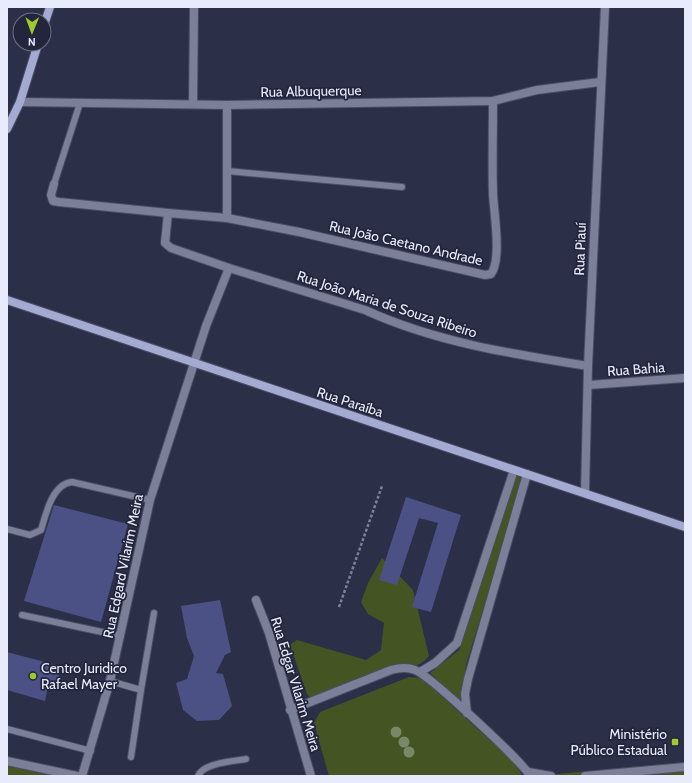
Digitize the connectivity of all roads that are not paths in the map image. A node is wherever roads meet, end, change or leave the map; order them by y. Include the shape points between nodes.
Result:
1 (194, 7) edge
2 (605, 7) edge
3 (36, 52) edge
4 (600, 82) junction
5 (493, 101) junction
6 (20, 102) junction
7 (80, 104) junction
8 (193, 104) junction
9 (227, 105) junction
10 (7, 129) edge
11 (227, 171) junction
12 (54, 184) joint
13 (402, 187) dead end
14 (168, 213) junction
15 (227, 218) junction
16 (230, 268) junction
17 (7, 300) edge
18 (194, 364) junction
19 (588, 366) junction
20 (685, 378) edge
21 (589, 385) junction
22 (514, 470) junction
23 (527, 474) junction
24 (585, 492) junction
25 (150, 500) junction
26 (685, 527) edge
27 (7, 528) edge
28 (256, 600) dead end
29 (154, 613) dead end
30 (22, 615) dead end
31 (121, 636) junction
32 (420, 672) junction
33 (110, 680) junction
34 (141, 690) junction
35 (290, 710) junction
36 (467, 713) junction
37 (7, 729) edge
38 (91, 751) junction
39 (131, 757) dead end
40 (246, 759) dead end
41 (7, 761) edge
42 (685, 767) edge
43 (529, 774) edge
44 (77, 776) edge
45 (82, 776) edge
46 (198, 776) edge
47 (311, 776) edge
48 (551, 776) edge
49 (585, 776) edge

1 - 8 street
2 - 4 street, Rua Piauí
3 - 6 street
4 - 5 street, Rua Albuquerque via 537,90
4 - 19 street, Rua Piauí
5 - 9 street, Rua Albuquerque
5 - 15 street, Rua João Caetano Andrade via 493,196 496,238 495,264 491,274
6 - 7 street, Rua Albuquerque
6 - 10 street
7 - 8 street, Rua Albuquerque
7 - 12 lane
8 - 9 street, Rua Albuquerque
9 - 11 street
11 - 13 lane
11 - 15 street
12 - 14 street, Rua João Caetano Andrade via 51,195 53,201
14 - 15 street, Rua João Caetano Andrade
14 - 16 street, Rua João Maria de Souza Ribeiro via 165,243 171,248
16 - 18 street, Rua Edgard Vilarim Meira via 206,326
16 - 19 street, Rua João Maria de Souza Ribeiro via 469,345
17 - 18 street, Rua Paraíba
18 - 22 street, Rua Paraíba
18 - 25 street, Rua Edgard Vilarim Meira
19 - 21 street, Rua Piauí
20 - 21 street, Rua Bahia
21 - 24 street, Rua Piauí
22 - 23 street, Rua Paraíba
22 - 32 street via 457,643 440,659
23 - 24 street, Rua Paraíba
23 - 36 street via 468,679 465,694
24 - 26 street, Rua Paraíba
25 - 27 lane via 72,482 64,483 56,490 41,530 30,534
25 - 31 street, Rua Edgard Vilarim Meira
28 - 35 street, Rua Edgar Vilarim Meira via 269,633
29 - 34 lane
30 - 31 lane
31 - 33 street, Rua Edgard Vilarim Meira
32 - 35 street via 398,668
32 - 36 street
33 - 34 lane
33 - 38 street, Rua Edgard Vilarim Meira
34 - 39 lane
35 - 47 street, Rua Edgar Vilarim Meira
36 - 43 street
37 - 38 lane
38 - 45 street, Rua Edgard Vilarim Meira
40 - 46 lane via 213,765 200,772
41 - 44 street
42 - 49 street
43 - 48 street

